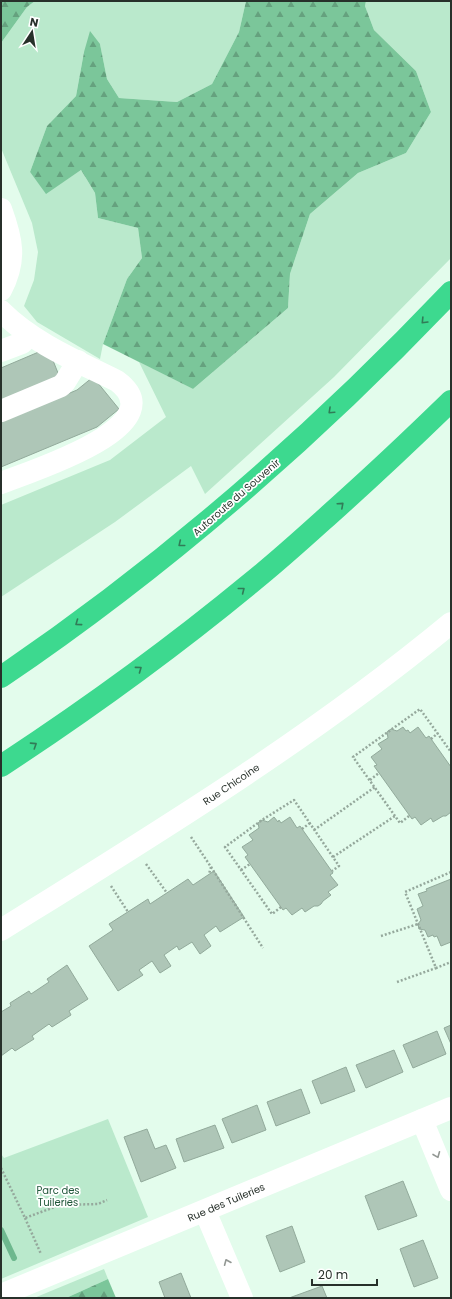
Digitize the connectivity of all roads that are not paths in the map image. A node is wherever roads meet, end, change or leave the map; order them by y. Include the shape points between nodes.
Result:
1 (1, 209) edge
2 (1, 290) edge
3 (451, 292) edge
4 (1, 311) edge
5 (29, 335) junction
6 (1, 351) edge
7 (78, 361) junction
8 (451, 401) edge
9 (1, 411) edge
10 (1, 483) edge
11 (451, 622) edge
12 (1, 676) edge
13 (1, 766) edge
14 (1, 930) edge
15 (451, 1108) edge
16 (422, 1120) junction
17 (451, 1190) edge
18 (205, 1211) junction
19 (1, 1295) edge
20 (242, 1298) edge

1 - 2 street via 9,234 12,259
3 -> 12 highway, Autoroute du Souvenir via 304,437 222,510 113,597
4 - 5 street
5 - 6 street via 22,343
5 - 7 street
7 - 9 street via 61,386
7 - 10 street via 126,388 131,398 131,409 127,419 91,447
13 -> 8 highway via 117,686 253,582 381,468
11 - 14 street, Rue Chicoine via 300,737 212,797
15 - 16 street, Rue des Tuileries
16 -> 17 street
16 - 18 street, Rue des Tuileries
18 - 19 street, Rue des Tuileries
20 -> 18 street

